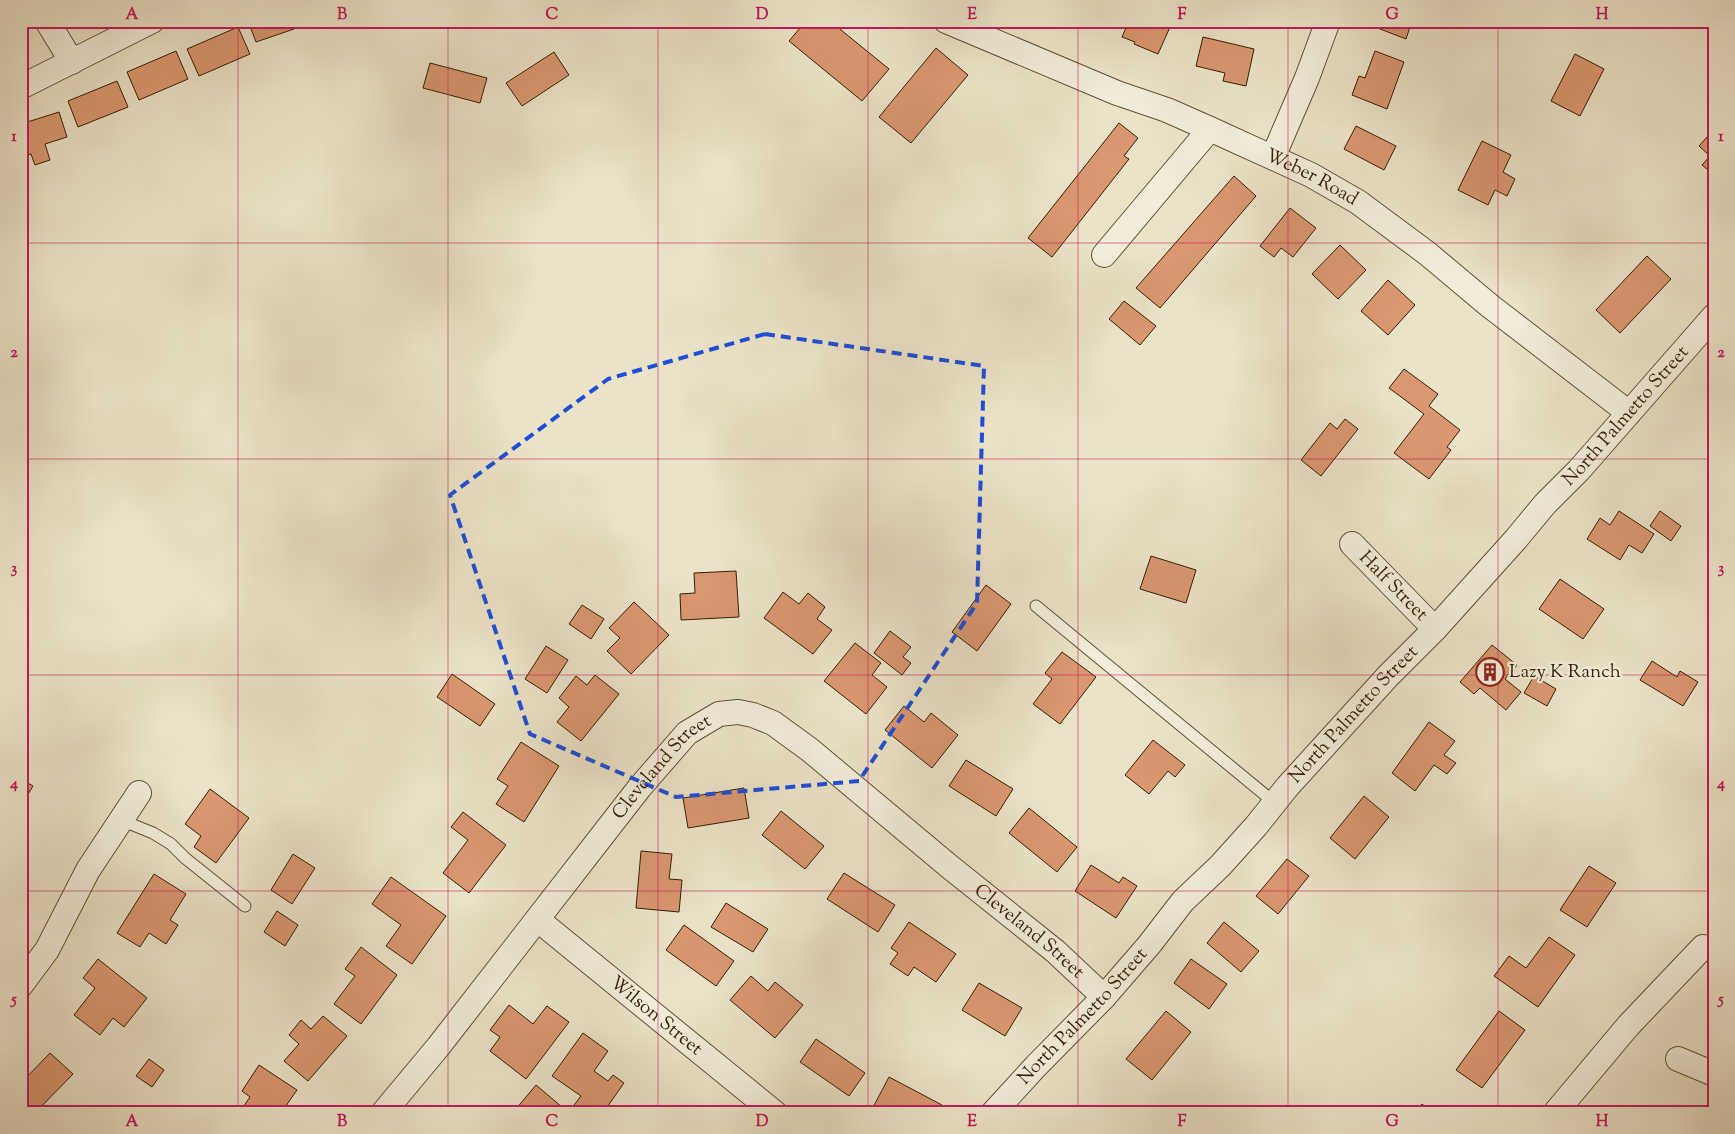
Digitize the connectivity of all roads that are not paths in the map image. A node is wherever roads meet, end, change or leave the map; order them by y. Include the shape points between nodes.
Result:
1 (47, 21) edge
2 (152, 21) edge
3 (946, 21) edge
4 (1328, 21) edge
5 (72, 62) junction
6 (21, 87) edge
7 (1210, 129) junction
8 (1273, 157) junction
9 (1104, 255) dead end
10 (1714, 316) edge
11 (1629, 413) junction
12 (1352, 544) dead end
13 (1036, 606) dead end
14 (1435, 629) junction
15 (139, 794) dead end
16 (1274, 803) junction
17 (121, 820) junction
18 (245, 906) dead end
19 (538, 920) junction
20 (1703, 947) dead end
21 (21, 985) edge
22 (1104, 997) junction
23 (1678, 1059) dead end
24 (1714, 1074) edge
25 (383, 1113) edge
26 (775, 1113) edge
27 (992, 1113) edge
28 (1556, 1113) edge

1 - 5 street
2 - 5 street
3 - 7 street, Weber Road
4 - 8 street
5 - 6 street
7 - 8 street, Weber Road
7 - 9 street
8 - 11 street, Weber Road via 1358,202
10 - 11 street, North Palmetto Street
11 - 14 street, North Palmetto Street
12 - 14 street, Half Street
13 - 16 lane
14 - 16 street, North Palmetto Street via 1388,676
15 - 17 street
16 - 22 street, North Palmetto Street via 1220,866 1184,901
17 - 18 lane via 170,844
17 - 21 street via 88,870 47,950
19 - 22 street, Cleveland Street via 687,732 719,714 738,712 773,722 810,750 1055,951
19 - 25 street, Cleveland Street
19 - 26 street, Wilson Street
20 - 28 street via 1628,1026
22 - 27 street, North Palmetto Street
23 - 24 street

